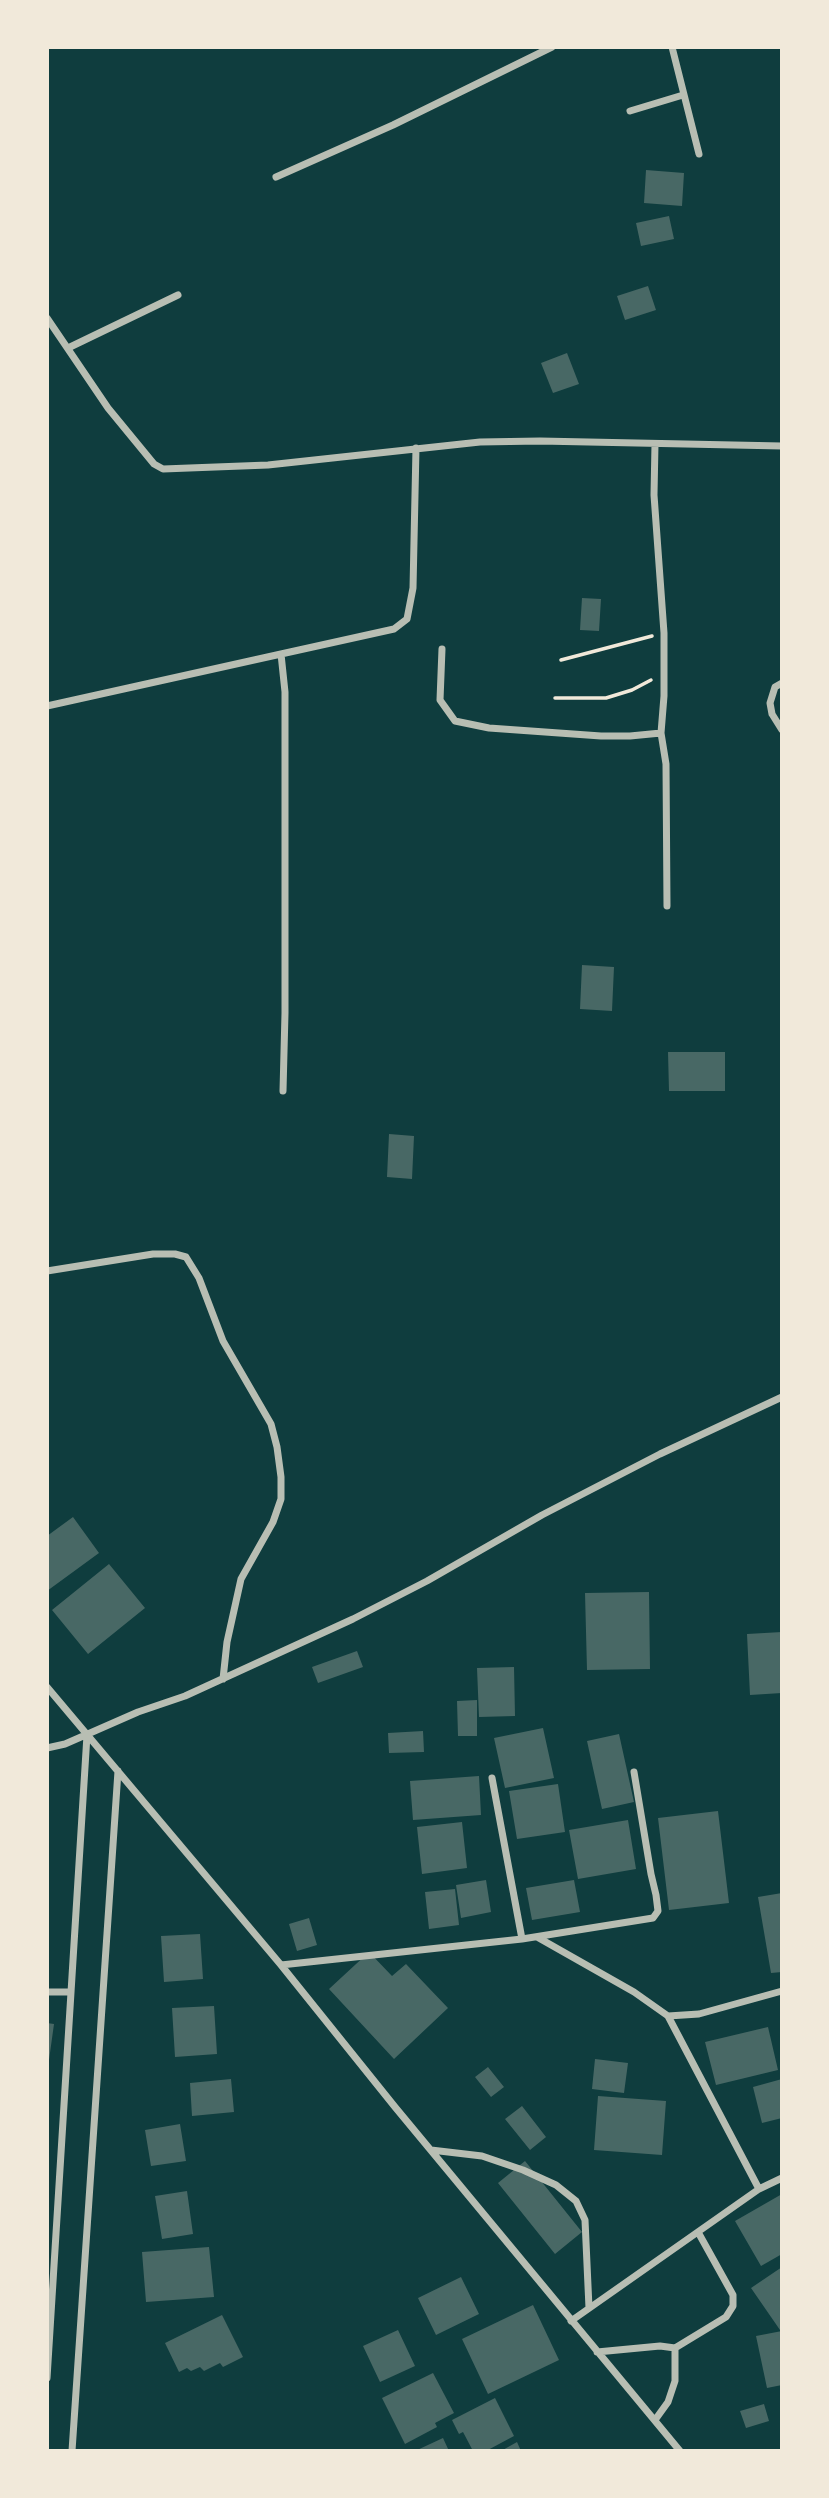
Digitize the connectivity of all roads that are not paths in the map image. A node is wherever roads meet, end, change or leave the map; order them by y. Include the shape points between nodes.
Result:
1 (552, 47) edge
2 (673, 47) edge
3 (683, 95) junction
4 (629, 111) dead end
5 (699, 154) dead end
6 (276, 177) dead end
7 (178, 295) dead end
8 (47, 318) edge
9 (68, 348) junction
10 (655, 444) junction
11 (782, 446) edge
12 (416, 448) junction
13 (442, 649) dead end
14 (281, 654) junction
15 (782, 683) edge
16 (47, 706) edge
17 (782, 730) edge
18 (661, 733) junction
19 (667, 906) dead end
20 (283, 1091) dead end
21 (47, 1271) edge
22 (782, 1397) edge
23 (223, 1679) junction
24 (47, 1687) edge
25 (87, 1735) junction
26 (47, 1748) edge
27 (118, 1770) junction
28 (634, 1772) dead end
29 (492, 1779) dead end
30 (537, 1937) junction
31 (522, 1939) junction
32 (281, 1965) junction
33 (782, 1991) edge
34 (47, 1992) edge
35 (71, 1992) junction
36 (668, 2016) junction
37 (431, 2150) junction
38 (782, 2178) edge
39 (759, 2189) junction
40 (698, 2232) junction
41 (50, 2295) edge
42 (589, 2308) junction
43 (571, 2321) junction
44 (675, 2348) junction
45 (597, 2352) junction
46 (47, 2378) edge
47 (655, 2420) junction
48 (72, 2451) edge
49 (680, 2451) edge

1 - 6 street
2 - 3 street
3 - 4 street
3 - 5 street
7 - 9 street
8 - 9 street
9 - 12 street via 115,418 163,469 268,465
10 - 11 street
10 - 12 street via 480,442
10 - 18 street via 654,506 665,672
12 - 14 street via 413,588 407,618 394,629
13 - 18 street via 440,700 456,721 499,729 601,736
14 - 16 street
14 - 20 street via 285,692
15 - 17 street via 775,687 770,702
18 - 19 street via 666,764
21 - 23 street via 153,1254 186,1257 223,1341 271,1424 281,1499 241,1579
22 - 23 street via 601,1484 353,1619
23 - 25 street
24 - 25 street
25 - 26 street
25 - 27 street
25 - 35 street
27 - 32 street
27 - 48 street
28 - 30 street via 658,1910 653,1918
29 - 31 street
30 - 31 street
30 - 36 street
31 - 32 street
32 - 37 street
33 - 36 street via 699,2014
34 - 35 street
35 - 41 street
36 - 39 street
37 - 42 street via 503,2163 555,2185 576,2201 585,2220
37 - 43 street
38 - 39 street
39 - 40 street
40 - 42 street
40 - 44 street via 733,2295 733,2306 726,2317
41 - 46 street
42 - 43 street
43 - 45 street
44 - 45 street
44 - 47 street via 675,2381
45 - 47 street
47 - 49 street

